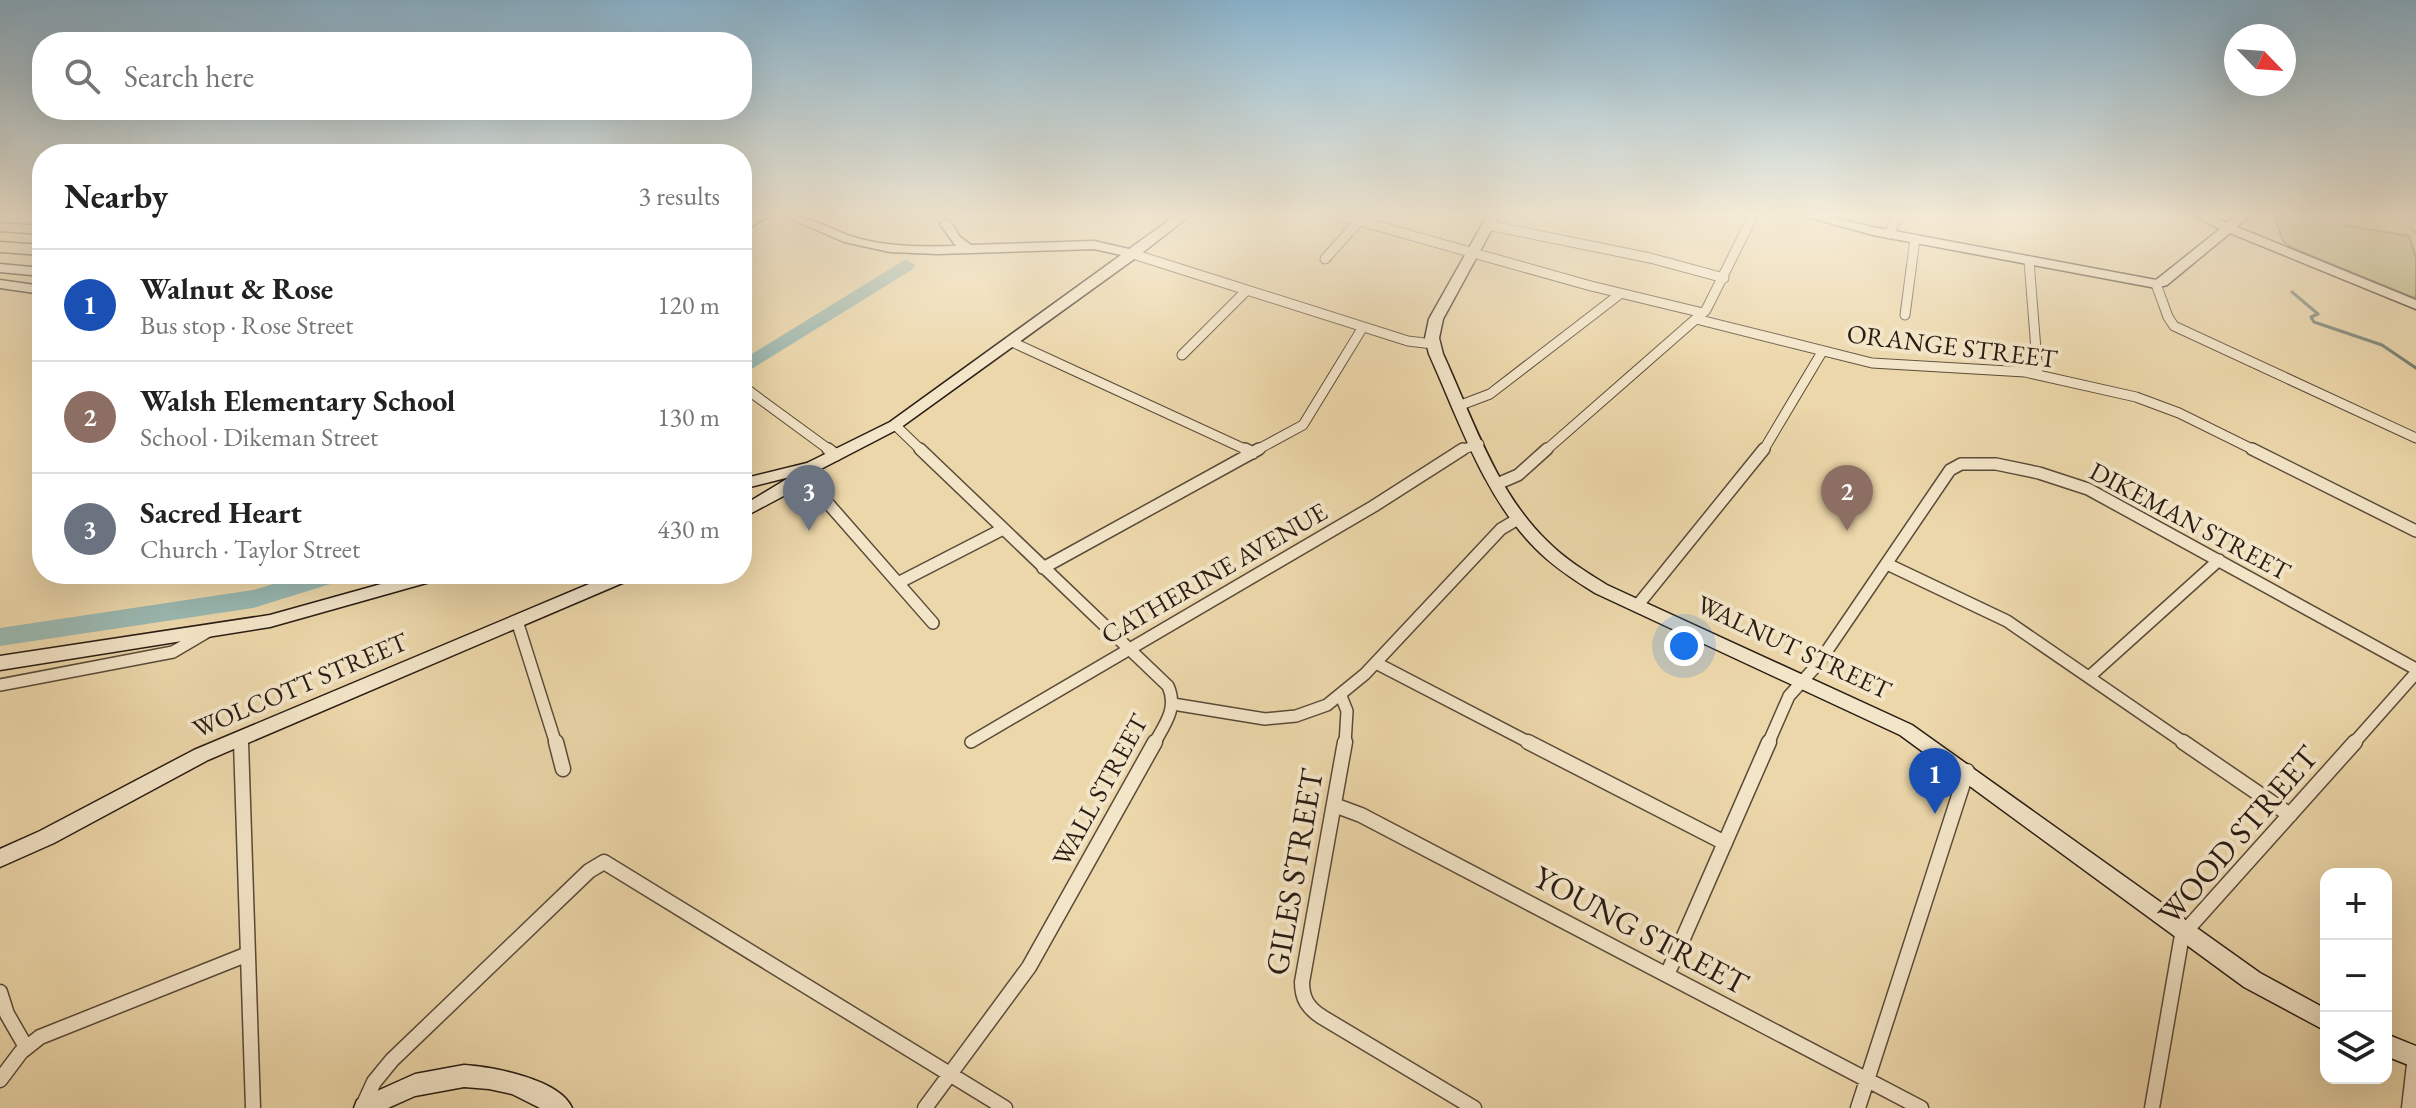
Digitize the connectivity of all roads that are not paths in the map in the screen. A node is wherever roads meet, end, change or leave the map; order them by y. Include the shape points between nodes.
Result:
1 (0, 268) edge
2 (1114, 268) edge
3 (1175, 268) edge
4 (1464, 268) edge
5 (1525, 268) edge
6 (1686, 268) edge
7 (1729, 268) edge
8 (1911, 268) edge
9 (2030, 268) edge
10 (2066, 268) edge
11 (2180, 268) edge
12 (2327, 268) edge
13 (32, 271) edge
14 (1724, 278) junction
15 (0, 284) edge
16 (2156, 284) junction
17 (32, 289) edge
18 (1246, 291) junction
19 (1620, 294) junction
20 (2416, 305) edge
21 (1905, 315) dead end
22 (1699, 316) junction
23 (1363, 327) junction
24 (1012, 342) junction
25 (1433, 344) junction
26 (1822, 352) junction
27 (1182, 355) dead end
28 (2038, 375) junction
29 (752, 393) edge
30 (1461, 405) junction
31 (895, 425) junction
32 (2416, 438) edge
33 (1479, 444) junction
34 (1253, 453) junction
35 (836, 455) junction
36 (812, 467) junction
37 (752, 482) edge
38 (1497, 484) junction
39 (752, 507) edge
40 (1518, 519) junction
41 (1003, 529) junction
42 (2416, 531) edge
43 (2219, 560) junction
44 (1887, 564) junction
45 (1043, 568) junction
46 (898, 583) junction
47 (403, 584) edge
48 (604, 584) edge
49 (1637, 606) junction
50 (517, 621) junction
51 (933, 623) dead end
52 (207, 631) junction
53 (1128, 649) junction
54 (0, 663) edge
55 (1376, 663) junction
56 (2416, 671) edge
57 (2089, 677) junction
58 (1802, 681) junction
59 (0, 685) edge
60 (1341, 696) junction
61 (1173, 704) junction
62 (241, 738) junction
63 (971, 742) dead end
64 (563, 769) dead end
65 (1967, 771) junction
66 (1334, 805) junction
67 (2290, 815) junction
68 (1725, 843) junction
69 (0, 858) edge
70 (2185, 931) junction
71 (248, 954) junction
72 (1667, 975) junction
73 (0, 992) edge
74 (2320, 1018) edge
75 (26, 1047) junction
76 (2392, 1047) edge
77 (2415, 1057) edge
78 (951, 1074) junction
79 (1866, 1079) junction
80 (0, 1080) edge
81 (253, 1108) edge
82 (363, 1108) edge
83 (561, 1108) edge
84 (925, 1108) edge
85 (1005, 1108) edge
86 (1474, 1108) edge
87 (1858, 1108) edge
88 (1921, 1108) edge
89 (2152, 1108) edge
90 (2409, 1108) edge

1 - 13 main road
2 - 24 main road
3 - 18 street
4 - 25 main road via 1436,319
5 - 19 street, ORANGE STREET
6 - 14 street
7 - 14 street
8 - 21 street
9 - 28 street
10 - 16 main road
11 - 16 main road
12 - 20 main road
14 - 22 street
15 - 17 main road
16 - 32 street via 2172,325
18 - 23 street
18 - 27 street
19 - 22 street, ORANGE STREET
19 - 30 street via 1490,394
22 - 26 street, ORANGE STREET
22 - 38 street via 1518,475
23 - 25 street
23 - 34 street via 1306,422
24 - 31 main road
24 - 34 street
25 - 30 main road, WALNUT STREET
26 - 28 street, ORANGE STREET via 1879,364
26 - 49 street via 1757,461
28 - 42 street, ORANGE STREET via 2161,405
29 - 35 street
30 - 33 main road, WALNUT STREET
31 - 35 main road
31 - 41 street, WALL STREET
33 - 38 main road, WALNUT STREET
33 - 53 street, CATHERINE AVENUE via 1460,450
34 - 45 street
35 - 36 main road
36 - 37 main road
36 - 39 main road
36 - 46 street via 812,485
38 - 40 main road, WALNUT STREET
40 - 49 main road, WALNUT STREET via 1564,568
40 - 55 street via 1501,529
41 - 45 street, WALL STREET
41 - 46 street
43 - 44 street, DIKEMAN STREET via 2072,482 1971,460 1950,470
43 - 56 street, DIKEMAN STREET
43 - 57 street
44 - 57 street via 1995,614
44 - 58 street, DIKEMAN STREET
45 - 53 street, WALL STREET
46 - 51 street
47 - 52 main road via 283,618
48 - 50 main road, WOLCOTT STREET
49 - 58 main road, WALNUT STREET
50 - 62 main road, WOLCOTT STREET
50 - 64 street
52 - 54 main road
52 - 59 street via 173,652
53 - 61 street, WALL STREET via 1171,690
53 - 63 street, CATHERINE AVENUE
55 - 60 street
55 - 68 street
56 - 67 street, WOOD STREET
57 - 67 street
58 - 65 main road, WALNUT STREET via 1893,723
58 - 68 street, DIKEMAN STREET via 1789,696
60 - 61 street via 1316,710 1273,719
60 - 66 street, GILES STREET via 1348,726
61 - 78 street, WALL STREET via 1029,967
62 - 69 main road, WOLCOTT STREET
62 - 71 street
65 - 70 main road, WALNUT STREET
65 - 79 street
66 - 72 street, YOUNG STREET
66 - 86 street, GILES STREET via 1302,982 1304,1002
67 - 70 street, WOOD STREET
68 - 72 street, DIKEMAN STREET
70 - 74 main road, WALNUT STREET via 2269,990
70 - 89 street, WOOD STREET via 2173,973
71 - 75 street
71 - 81 street
72 - 79 street, YOUNG STREET
73 - 75 street
75 - 80 street
76 - 77 main road
77 - 90 street
78 - 82 street via 611,864 601,863 392,1060 374,1082
78 - 84 street, WALL STREET
78 - 85 street
79 - 87 street
79 - 88 street, YOUNG STREET
82 - 83 main road via 426,1082 475,1076 515,1082

